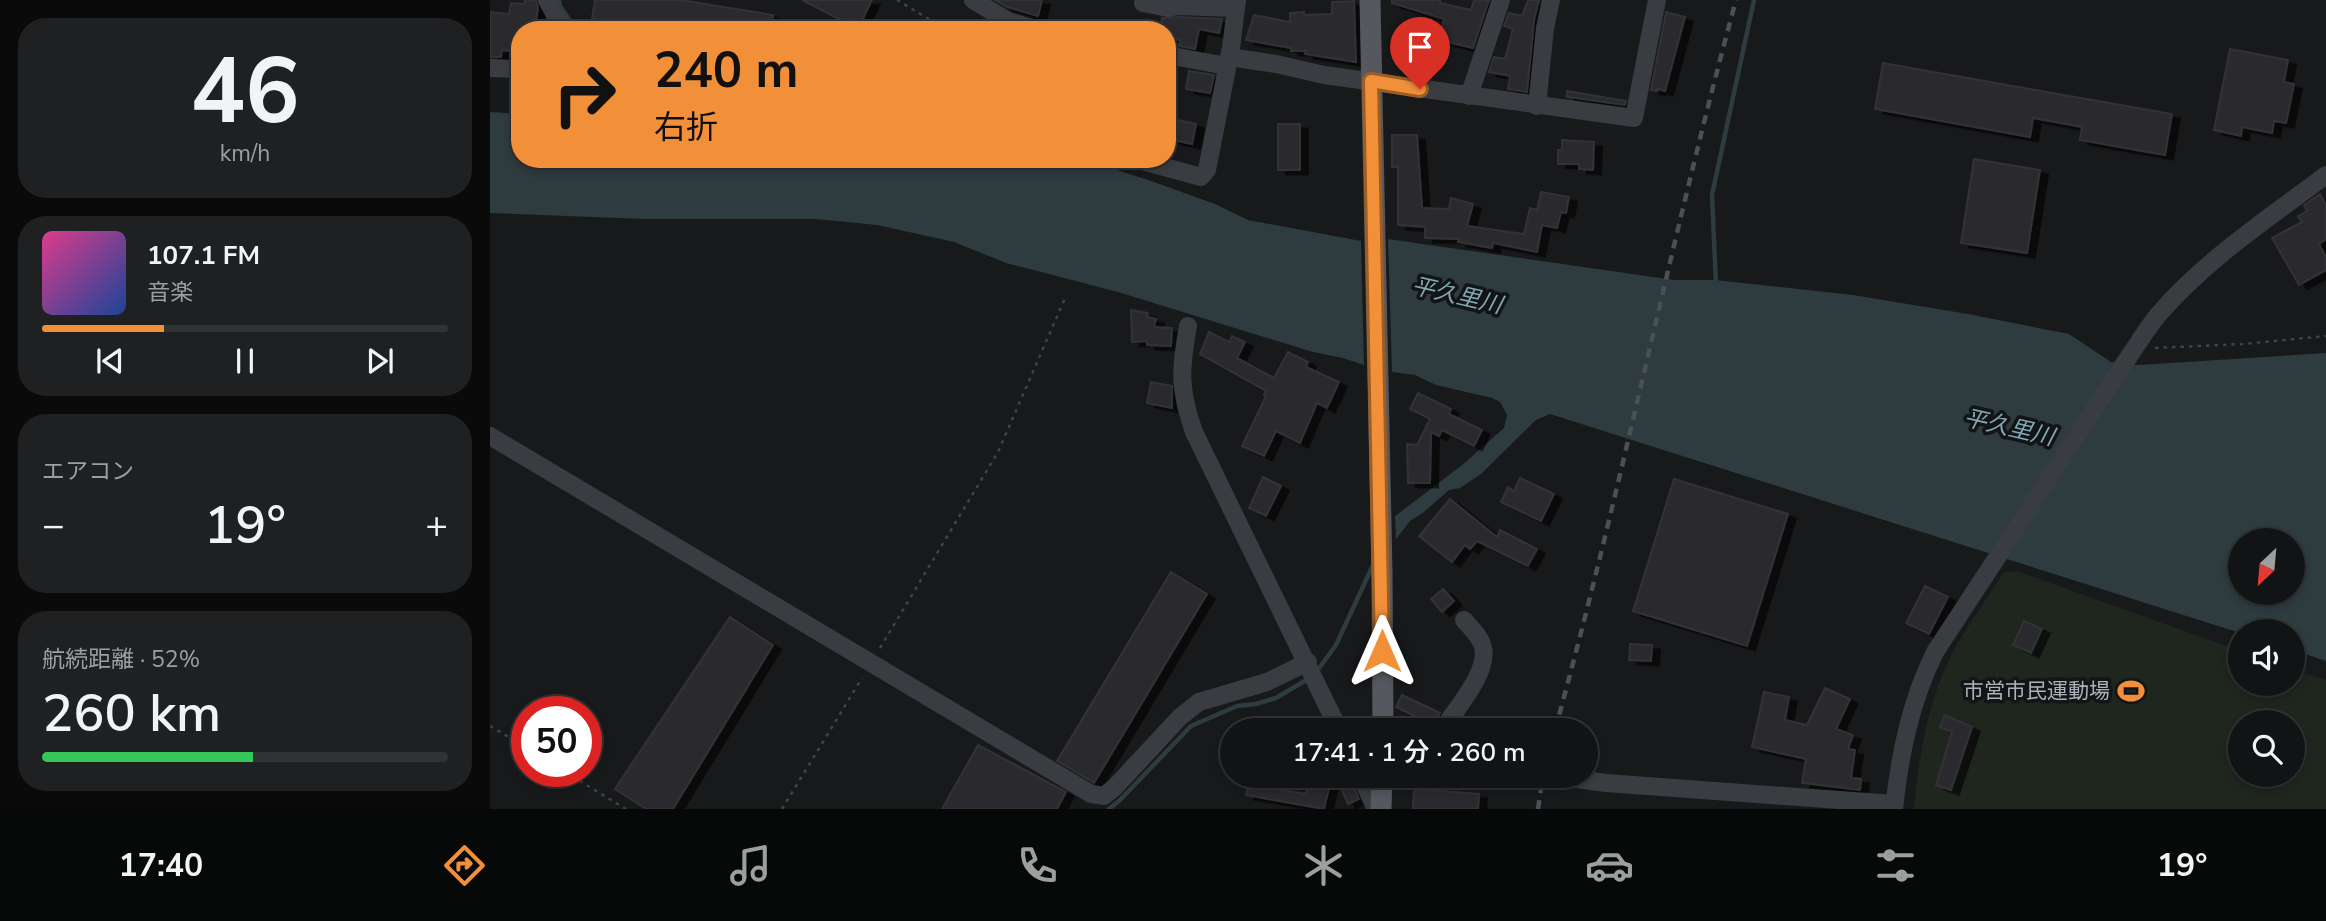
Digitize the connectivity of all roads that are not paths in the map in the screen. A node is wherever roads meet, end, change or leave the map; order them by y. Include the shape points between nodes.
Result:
1 (547, 0) edge
2 (973, 0) edge
3 (1144, 0) edge
4 (1370, 0) edge
5 (1501, 0) edge
6 (1551, 0) edge
7 (1657, 0) edge
8 (1237, 4) edge
9 (558, 21) edge
10 (1008, 21) edge
11 (1176, 56) edge
12 (1228, 61) junction
13 (490, 68) edge
14 (511, 69) edge
15 (1371, 81) junction
16 (1469, 96) junction
17 (1537, 106) junction
18 (1168, 168) edge
19 (2326, 175) edge
20 (1188, 326) dead end
21 (490, 436) edge
22 (1464, 620) dead end
23 (1310, 666) junction
24 (1334, 718) edge
25 (1383, 718) edge
26 (1450, 718) edge
27 (1598, 782) edge
28 (1367, 788) edge
29 (1380, 788) edge
30 (1770, 801) edge
31 (1894, 807) edge
32 (1378, 809) edge

1 - 9 street
2 - 10 street
3 - 8 street via 1168,8
4 - 15 main road
5 - 16 street
6 - 17 street
7 - 17 street via 1634,118
8 - 12 street
11 - 12 street
12 - 15 street via 1276,64
12 - 18 street via 1207,170 1201,177
13 - 14 street
15 - 16 street
15 - 25 main road
16 - 17 street
19 - 31 street via 2197,277 2158,315 2130,355 1935,652 1907,726
20 - 23 street via 1183,402
21 - 23 street via 1091,794 1104,796 1199,702
22 - 26 street via 1483,648 1482,668
23 - 24 street
27 - 30 street
28 - 32 street
29 - 32 main road
30 - 31 street

